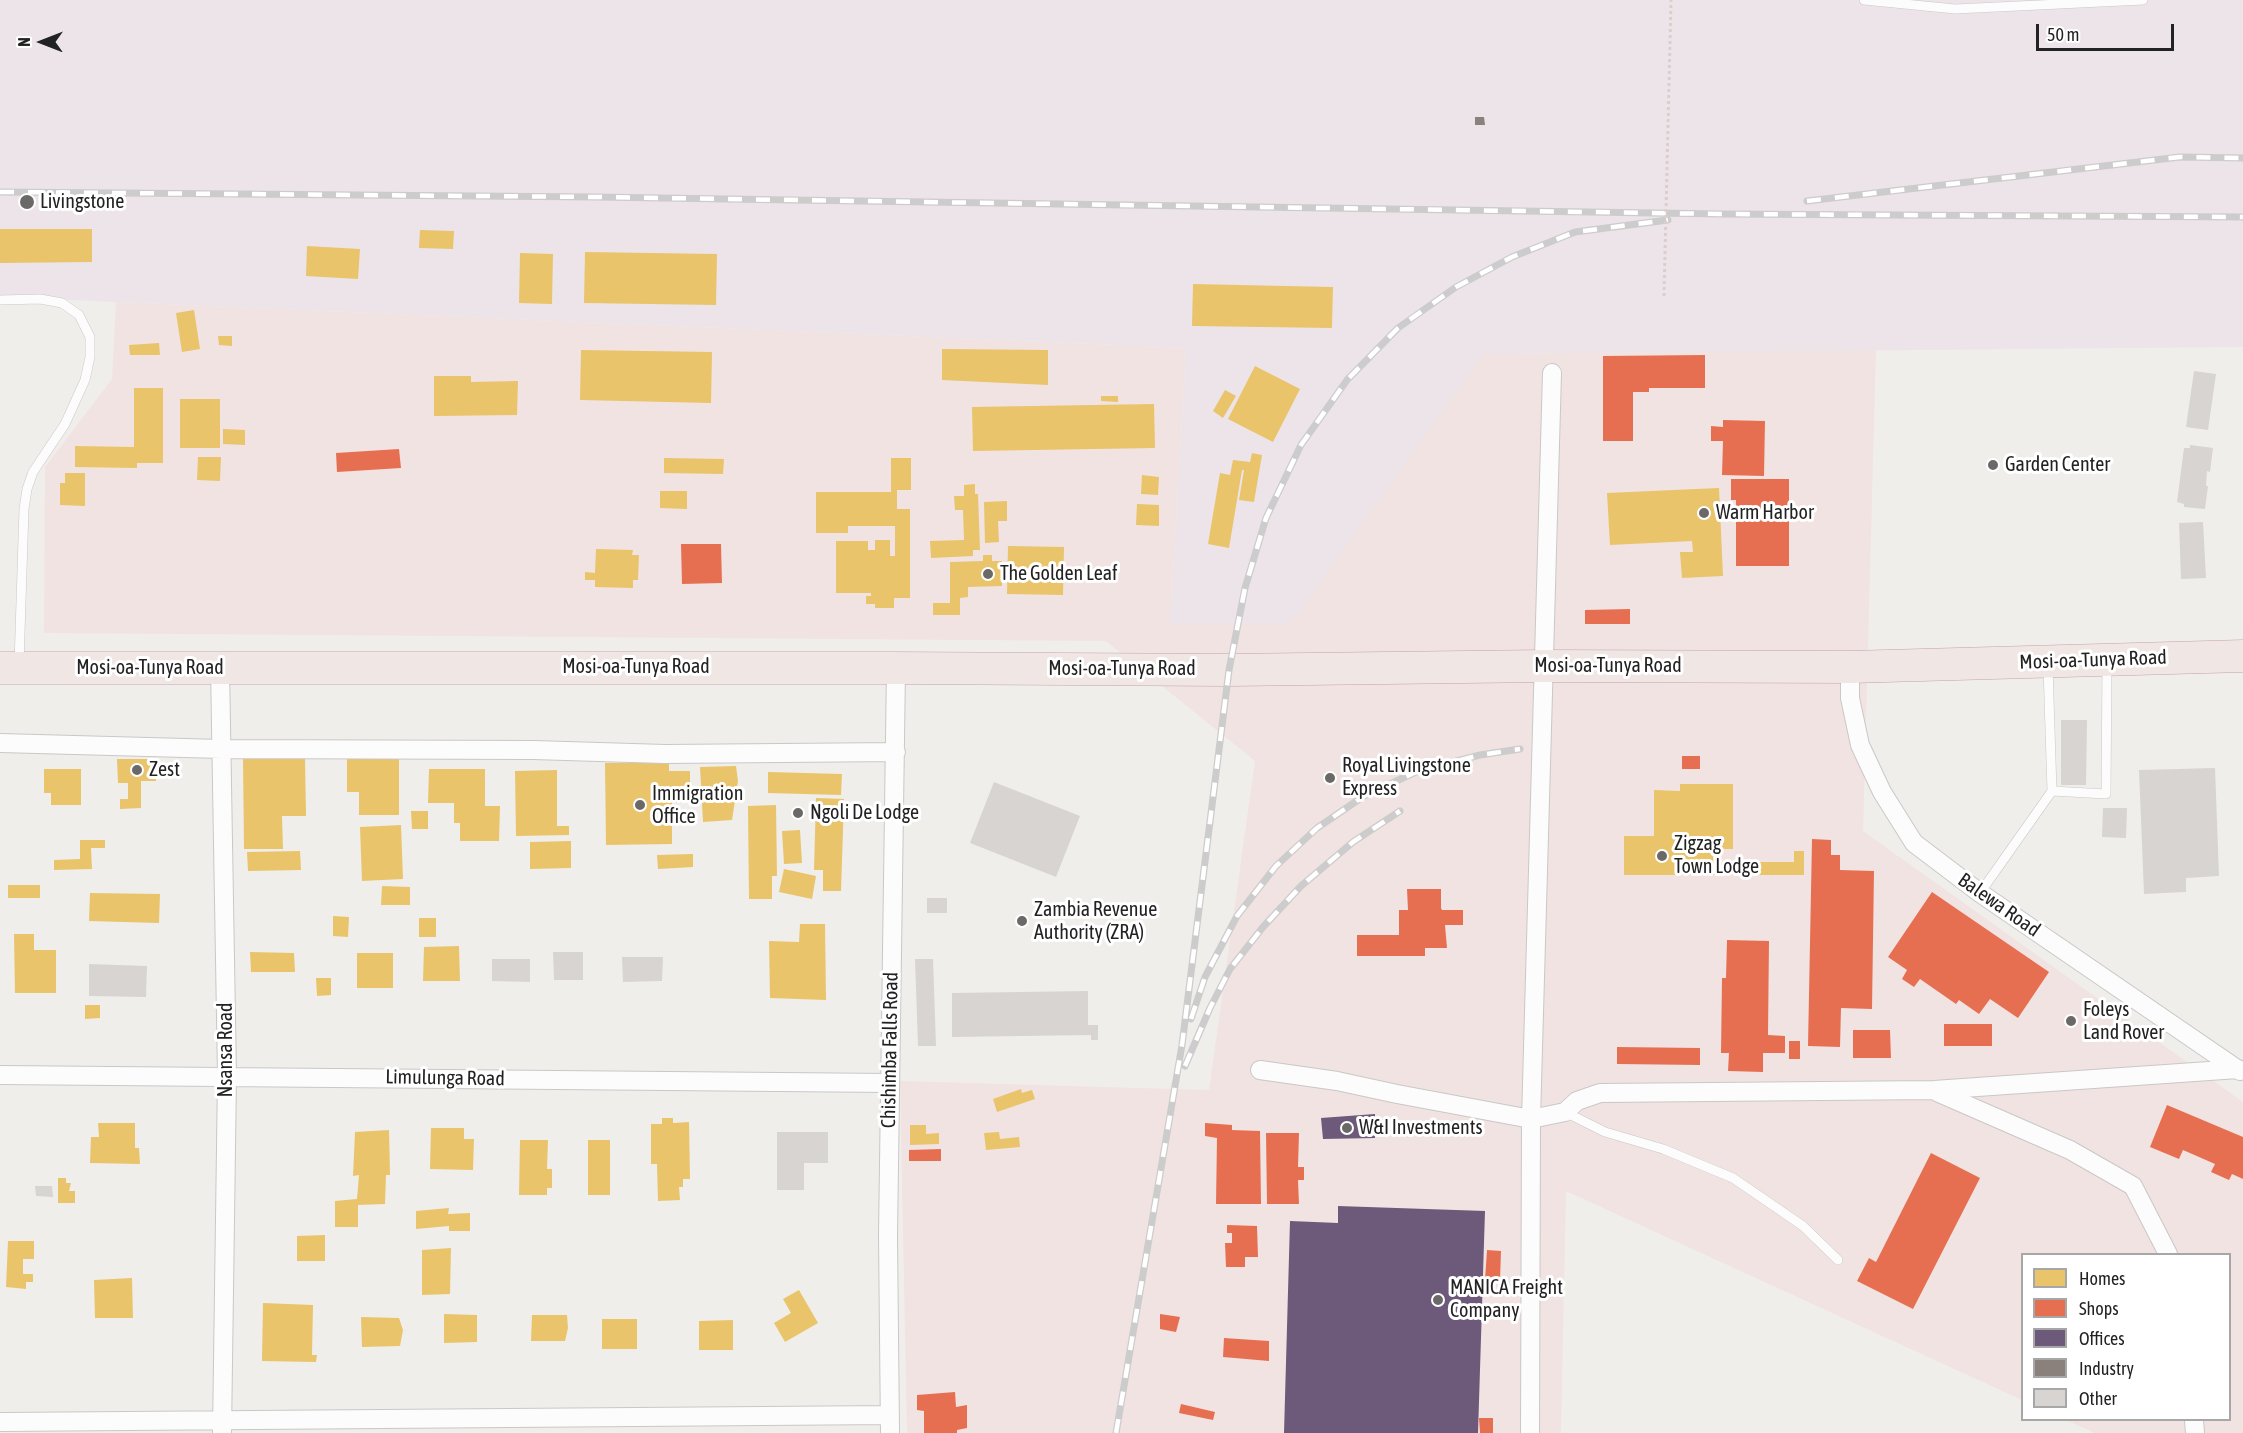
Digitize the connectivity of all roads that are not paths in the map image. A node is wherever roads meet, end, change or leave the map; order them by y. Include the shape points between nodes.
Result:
1 (1864, 0) edge
2 (2143, 0) edge
3 (0, 300) edge
4 (1552, 373) dead end
5 (2243, 656) edge
6 (2107, 660) junction
7 (2048, 661) junction
8 (1543, 666) junction
9 (220, 667) junction
10 (1850, 667) junction
11 (9, 668) edge
12 (896, 668) junction
13 (0, 743) edge
14 (222, 748) junction
15 (896, 752) junction
16 (2052, 791) junction
17 (1980, 893) junction
18 (1260, 1070) dead end
19 (2240, 1071) edge
20 (0, 1075) edge
21 (227, 1076) junction
22 (890, 1083) junction
23 (1934, 1090) junction
24 (1565, 1112) junction
25 (1531, 1119) junction
26 (2167, 1253) edge
27 (1838, 1260) dead end
28 (0, 1422) edge
29 (890, 1424) edge
30 (222, 1426) edge
31 (1530, 1433) edge

1 - 2 lane via 1955,9
3 - 11 lane via 62,303 79,315 90,337 85,380 65,424 33,472 27,489
4 - 8 street
5 - 6 highway, Mosi-oa-Tunya Road
6 - 7 highway, Mosi-oa-Tunya Road
6 - 16 lane via 2106,794
7 - 10 highway, Mosi-oa-Tunya Road
7 - 16 lane
8 - 10 highway, Mosi-oa-Tunya Road
8 - 12 highway, Mosi-oa-Tunya Road via 1229,670
8 - 25 street
9 - 11 highway, Mosi-oa-Tunya Road
9 - 12 highway, Mosi-oa-Tunya Road
9 - 14 street, Nsansa Road
10 - 17 street, Balewa Road via 1850,698 1860,745 1882,792 1914,843
12 - 15 street, Chishimba Falls Road
13 - 14 street
14 - 15 street via 665,754
14 - 21 street, Nsansa Road
15 - 22 street, Chishimba Falls Road
16 - 17 lane
17 - 19 street, Balewa Road
18 - 25 street
19 - 23 street
20 - 21 street, Limulunga Road
21 - 22 street, Limulunga Road
21 - 30 street, Nsansa Road
22 - 29 street, Chishimba Falls Road
23 - 24 street via 1600,1093 1577,1101
23 - 26 street via 2070,1150 2133,1186
24 - 25 street
24 - 27 lane via 1605,1132 1663,1149 1733,1178 1803,1226
25 - 31 street
28 - 30 street
29 - 30 street

